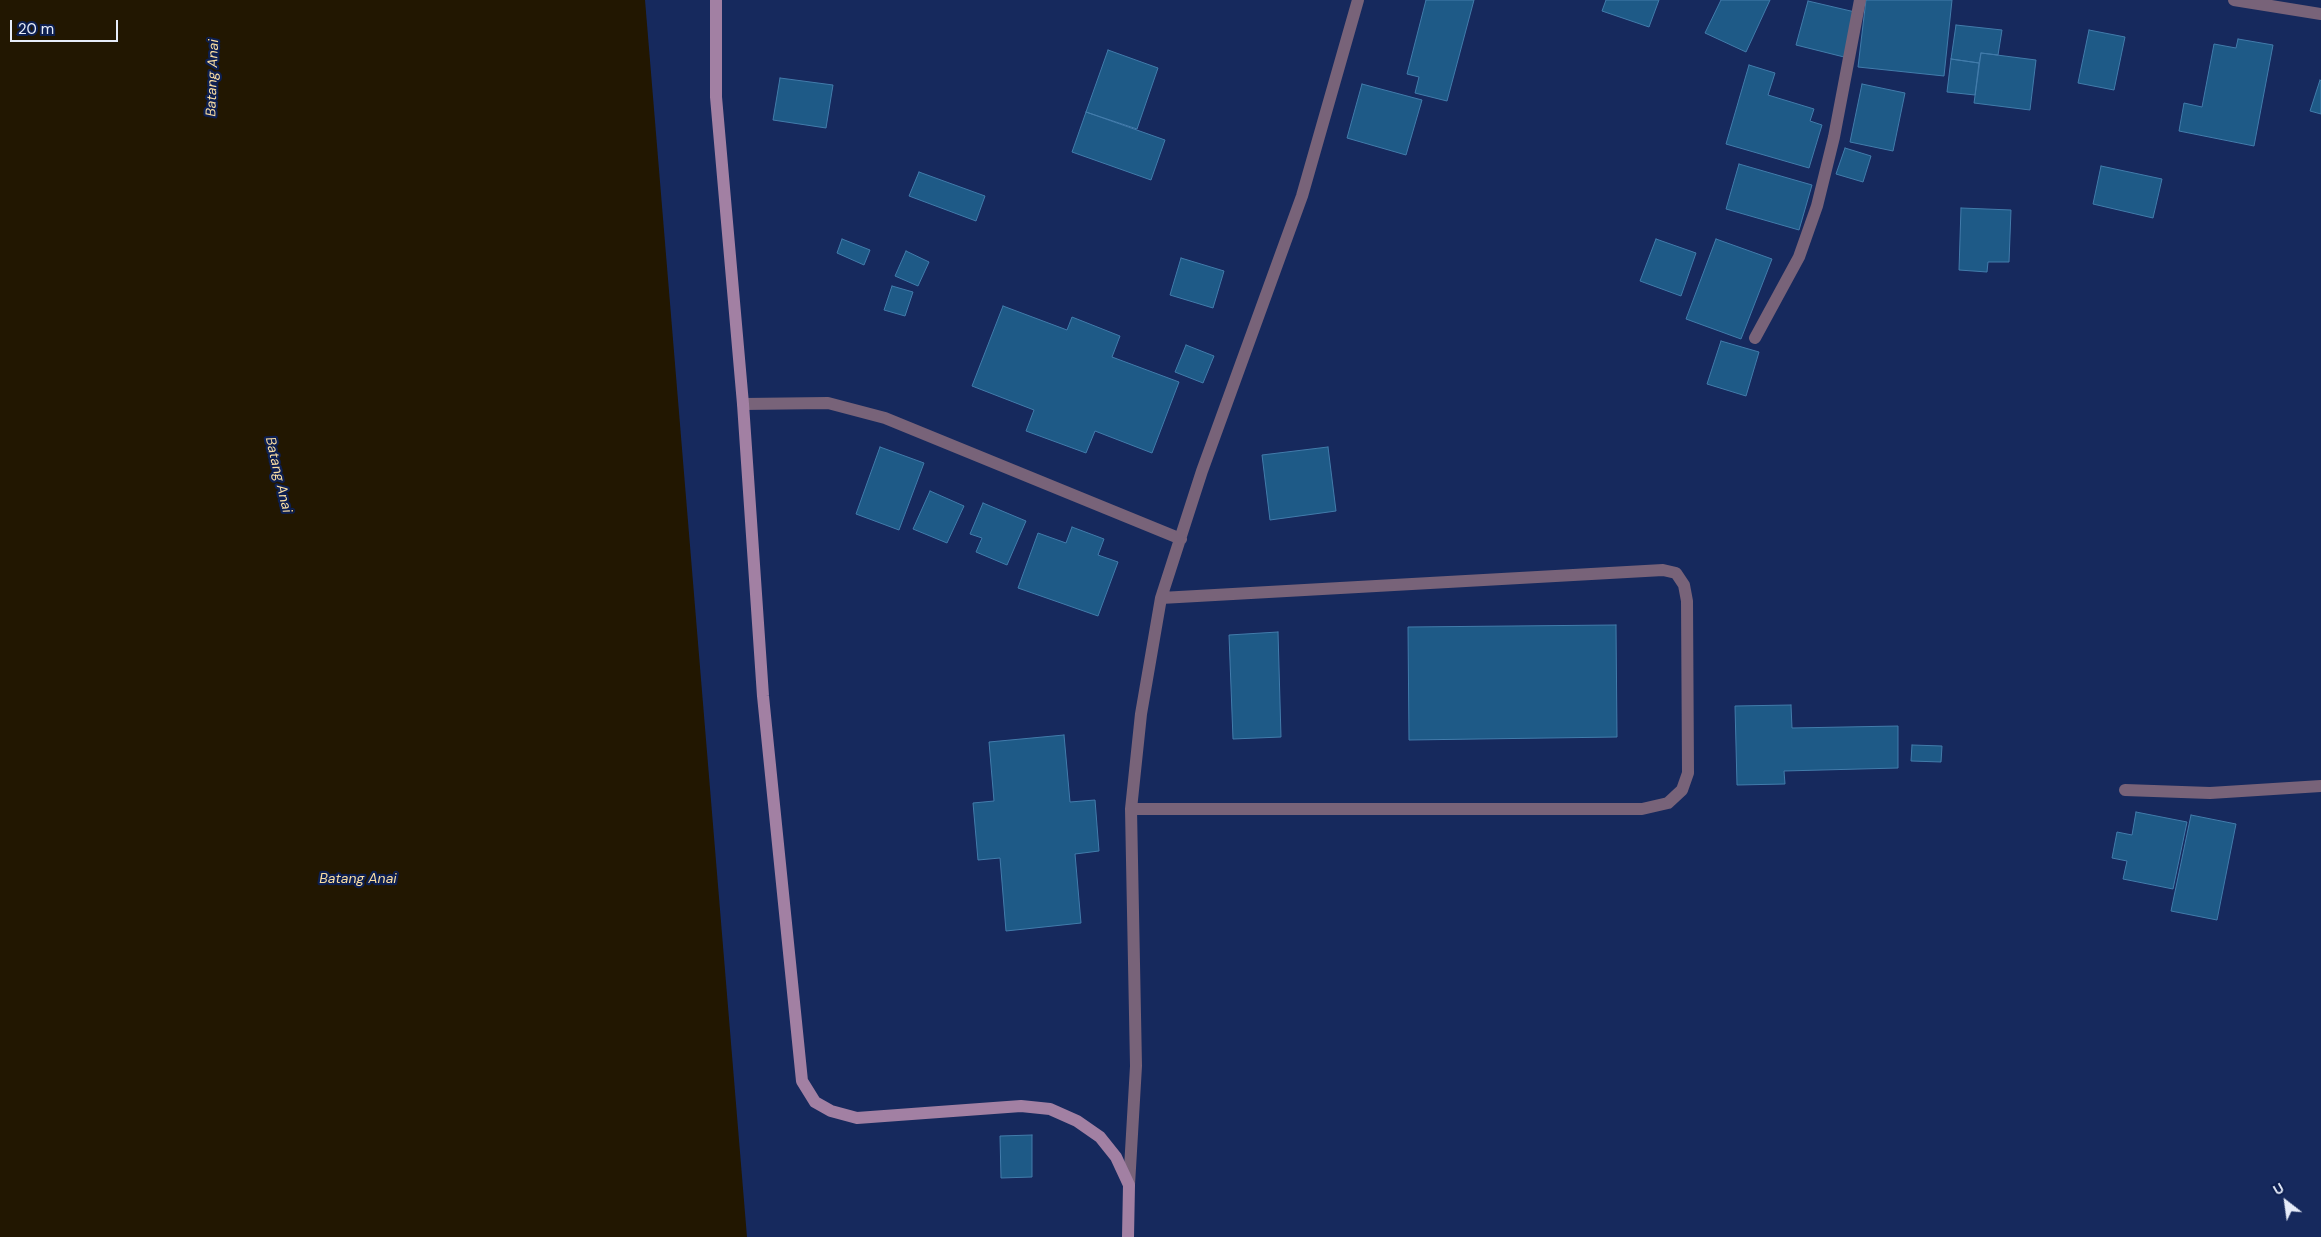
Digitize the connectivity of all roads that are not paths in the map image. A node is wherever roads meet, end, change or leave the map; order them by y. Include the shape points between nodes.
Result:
1 (716, 0) edge
2 (1358, 0) edge
3 (1860, 0) edge
4 (2234, 0) edge
5 (2321, 14) edge
6 (1755, 338) dead end
7 (744, 404) junction
8 (1181, 539) junction
9 (1161, 598) junction
10 (2321, 786) edge
11 (2125, 790) dead end
12 (1131, 809) junction
13 (1129, 1185) junction
14 (1128, 1237) edge

1 - 7 street via 716,97
2 - 8 street via 1302,196
3 - 6 street via 1818,206 1799,257
4 - 5 street
7 - 8 street via 828,403 885,418
7 - 13 street via 763,696 802,1080 814,1102 831,1111 857,1118 1020,1106 1050,1109 1077,1120 1100,1137 1116,1157
8 - 9 street
9 - 12 street via 1141,714
9 - 12 street via 1663,570 1676,573 1684,585 1687,601 1688,773 1682,790 1668,803 1642,809
10 - 11 street via 2210,793
12 - 13 street via 1136,1066
13 - 14 street

